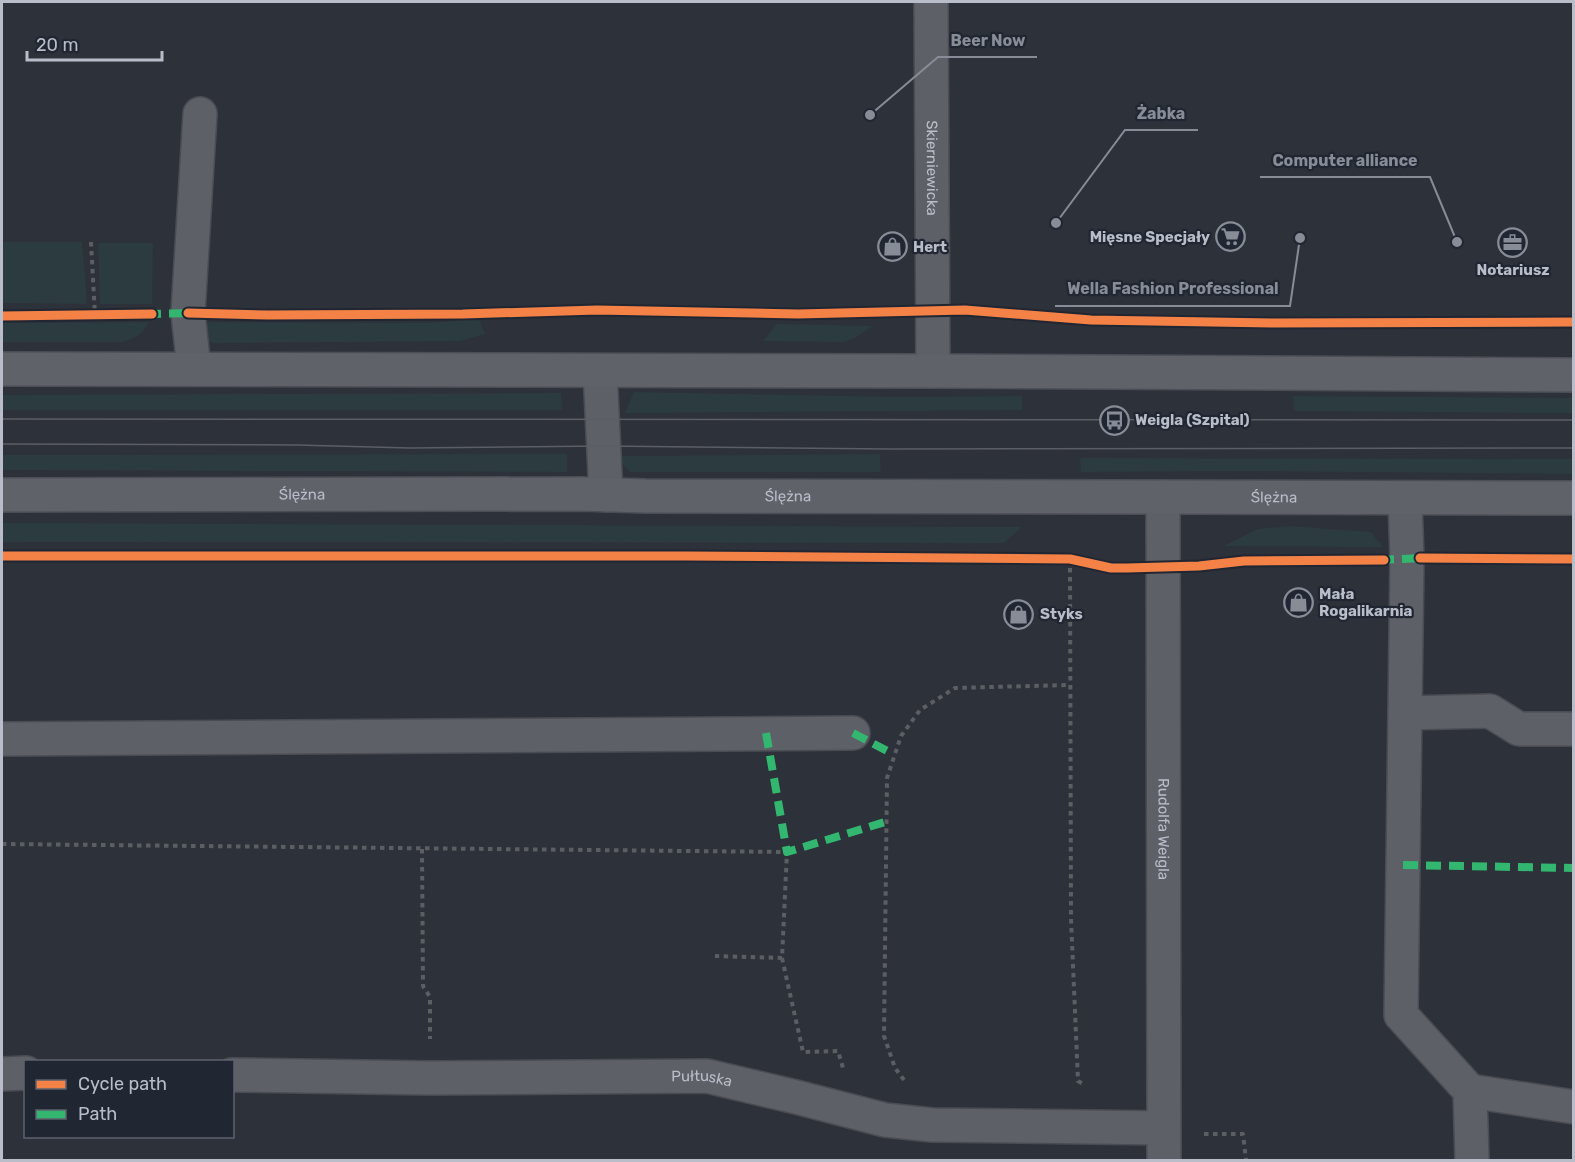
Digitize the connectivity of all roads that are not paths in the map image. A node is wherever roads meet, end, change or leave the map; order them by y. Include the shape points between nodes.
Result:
1 (931, 2) edge
2 (200, 114) dead end
3 (2, 369) edge
4 (194, 369) junction
5 (600, 371) junction
6 (933, 371) junction
7 (1574, 375) edge
8 (2, 495) edge
9 (606, 495) junction
10 (1163, 498) junction
11 (1574, 498) edge
12 (1405, 499) junction
13 (1405, 714) junction
14 (1574, 729) edge
15 (853, 733) dead end
16 (2, 739) edge
17 (24, 1073) edge
18 (2, 1074) edge
19 (234, 1075) edge
20 (1470, 1091) junction
21 (1574, 1107) edge
22 (1163, 1128) junction
23 (1164, 1161) edge
24 (1472, 1161) edge

1 - 6 street, Skierniewicka
2 - 4 street via 188,313
3 - 4 main road
4 - 5 main road
5 - 6 main road
5 - 9 street
6 - 7 main road
8 - 9 main road, Ślężna
9 - 10 main road, Ślężna
10 - 12 main road, Ślężna
10 - 22 street, Rudolfa Weigla
11 - 12 main road, Ślężna
12 - 13 street
13 - 14 street via 1490,711 1519,729
13 - 20 street via 1401,1015
15 - 16 street
17 - 18 street
19 - 22 street, Pułtuska via 707,1076 885,1120 932,1125
20 - 21 street
20 - 24 street
22 - 23 street, Rudolfa Weigla

